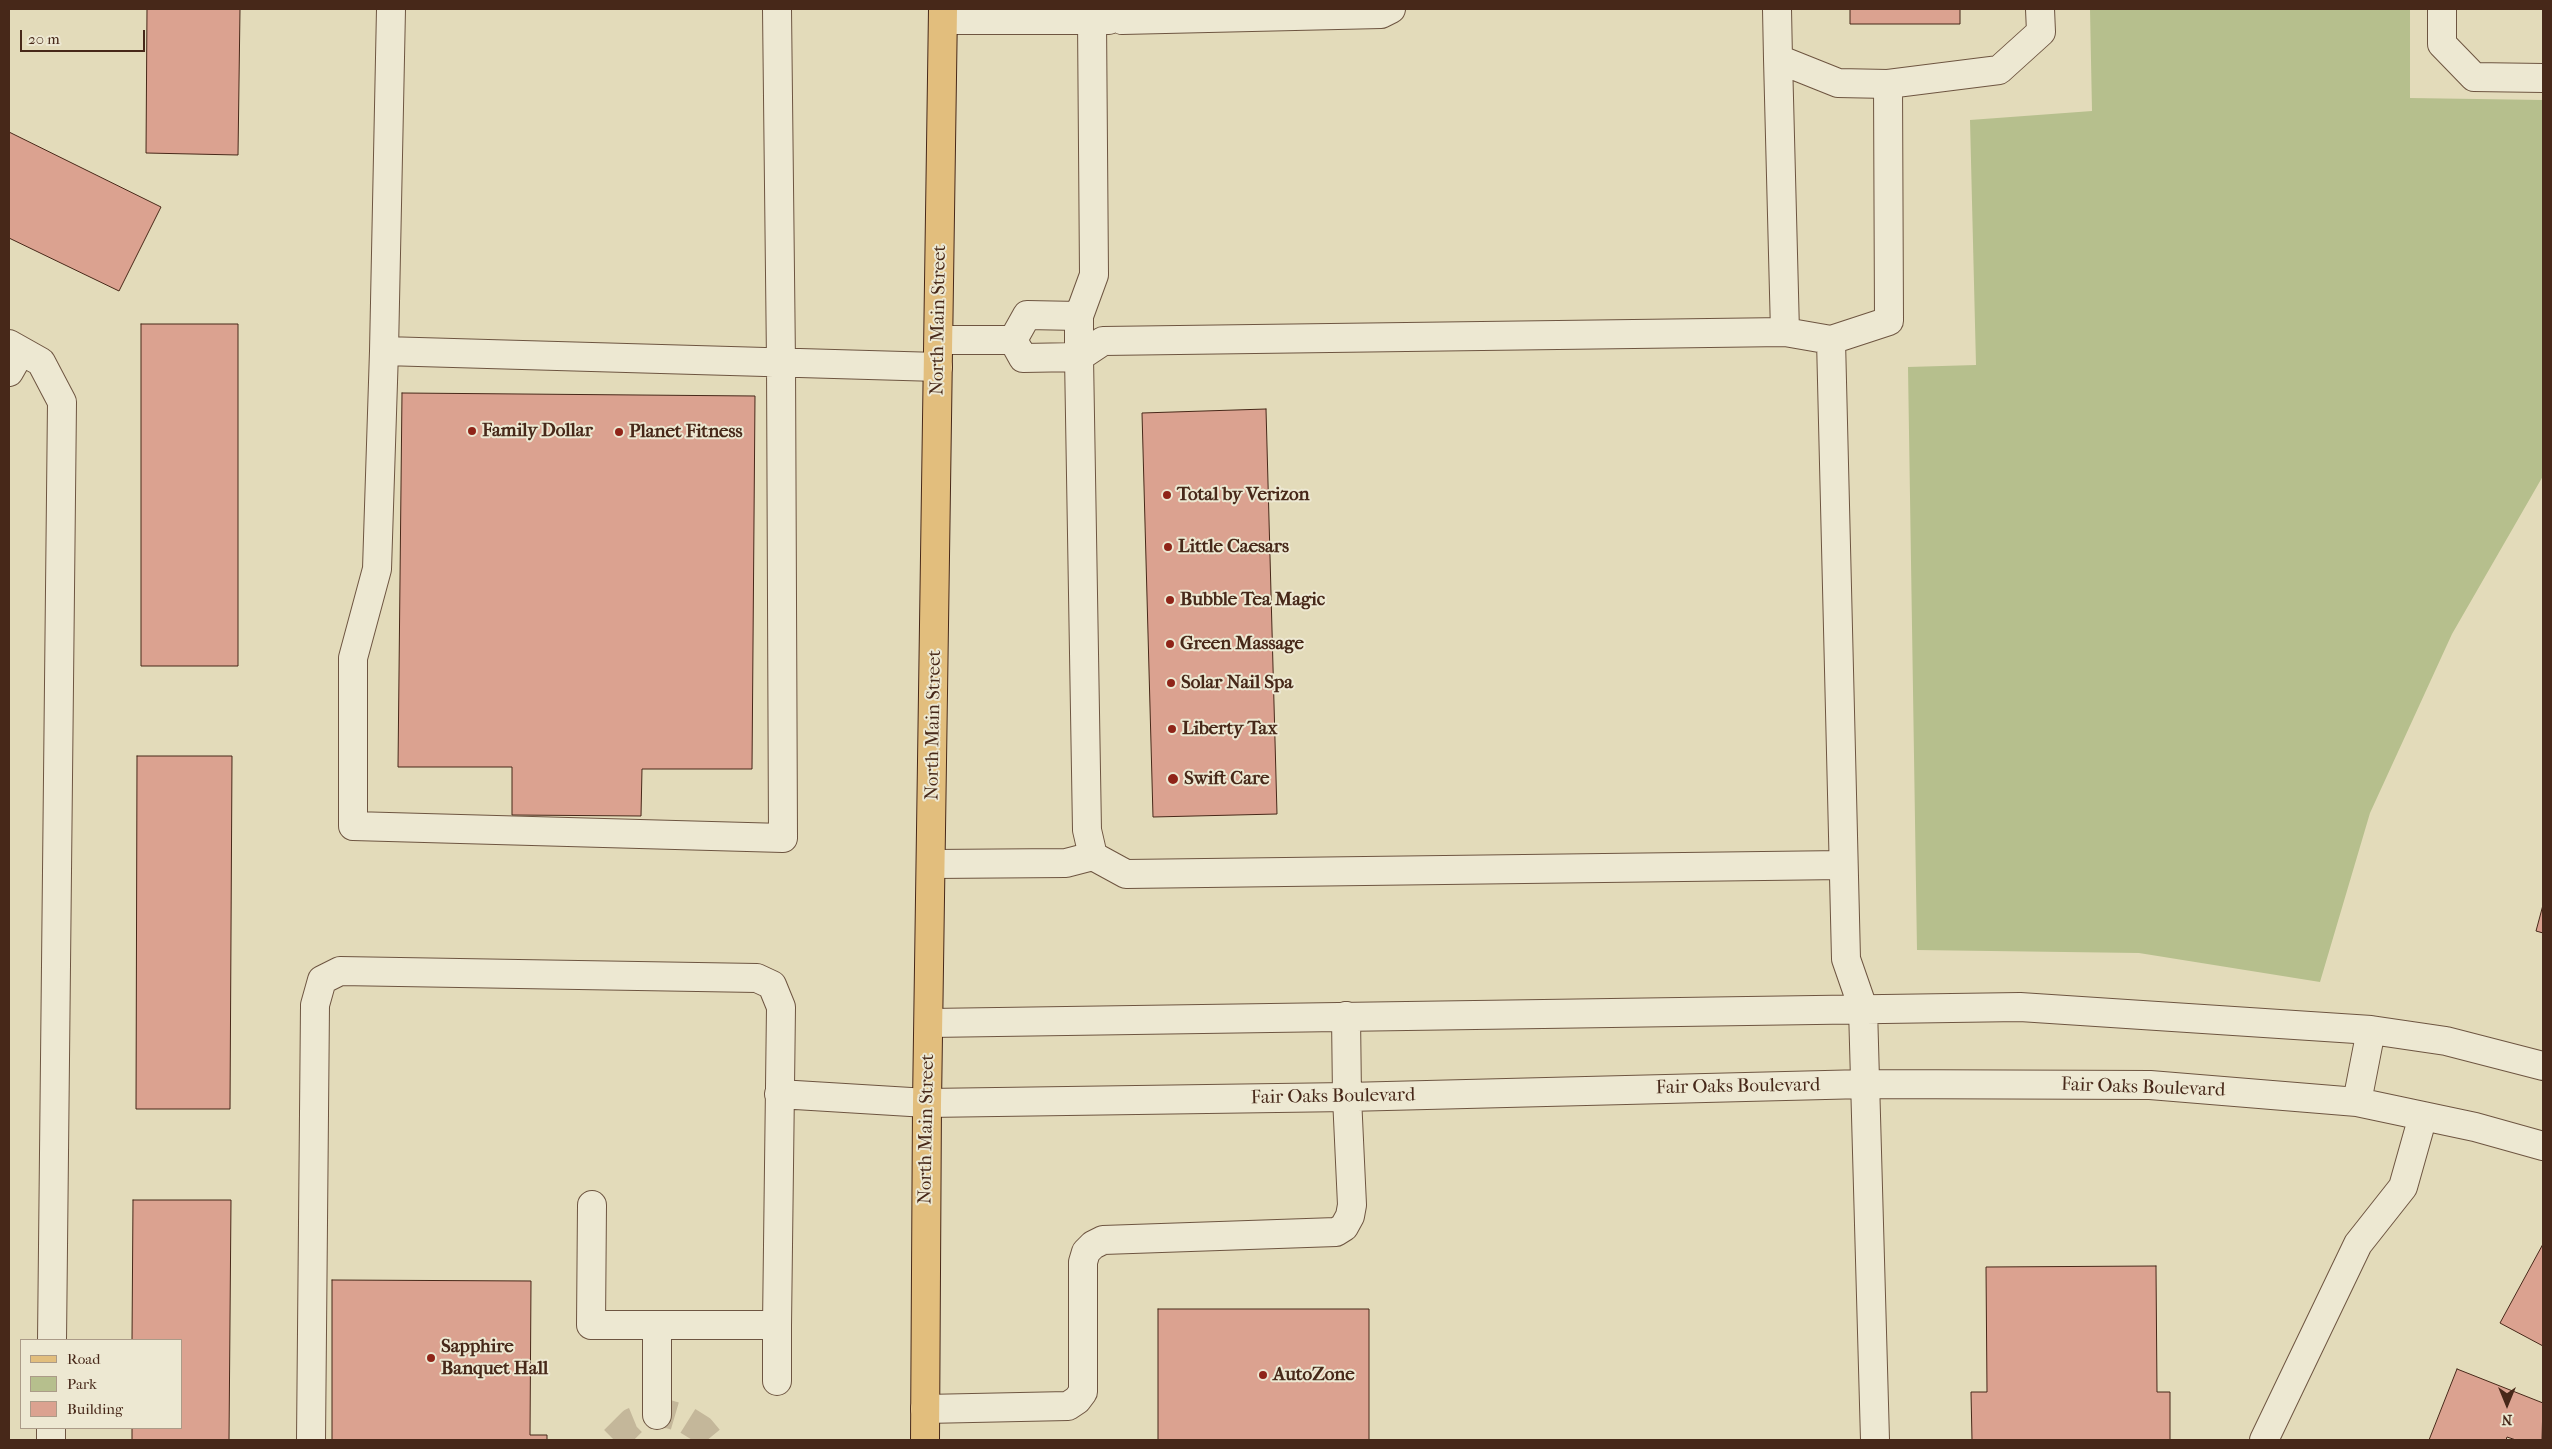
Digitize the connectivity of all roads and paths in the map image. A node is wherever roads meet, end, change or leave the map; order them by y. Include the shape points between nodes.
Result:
1 (391, 9) edge
2 (777, 9) edge
3 (1391, 9) edge
4 (1777, 9) edge
5 (2040, 9) edge
6 (2442, 9) edge
7 (1122, 14) edge
8 (943, 15) edge
9 (1092, 20) junction
10 (1778, 59) junction
11 (2543, 78) edge
12 (1888, 84) junction
13 (1079, 316) junction
14 (1785, 332) junction
15 (939, 340) junction
16 (1013, 340) junction
17 (1831, 340) junction
18 (384, 351) junction
19 (13, 356) edge
20 (1079, 357) junction
21 (781, 362) junction
22 (938, 367) junction
23 (1093, 856) junction
24 (932, 864) junction
25 (1843, 865) junction
26 (1863, 1008) junction
27 (1346, 1016) junction
28 (930, 1023) junction
29 (2371, 1030) junction
30 (2543, 1066) edge
31 (1865, 1084) junction
32 (780, 1094) junction
33 (1346, 1097) junction
34 (927, 1102) junction
35 (2357, 1102) junction
36 (2423, 1116) junction
37 (2543, 1146) edge
38 (592, 1205) dead end
39 (657, 1325) junction
40 (777, 1325) junction
41 (52, 1339) edge
42 (776, 1380) dead end
43 (925, 1409) junction
44 (657, 1415) dead end
45 (311, 1440) edge
46 (924, 1440) edge
47 (1875, 1440) edge
48 (2264, 1440) edge

1 - 18 street
2 - 21 street
3 - 7 street via 1381,14
4 - 10 street
5 - 12 street via 2041,32 1999,70
6 - 11 street via 2442,44 2474,77
7 - 9 street
8 - 9 street
8 - 15 main road, North Main Street
9 - 13 street via 1094,275
10 - 12 street via 1838,83
10 - 14 street
12 - 17 street via 1889,321
13 - 16 street via 1027,315
13 - 20 street
14 - 17 street
14 - 20 street via 1103,341
15 - 16 street
15 - 22 main road, North Main Street
16 - 20 street via 1023,358
17 - 25 street
18 - 21 street
18 - 21 street via 377,569 353,658 353,826 783,838
19 - 41 street via 41,362 62,402
20 - 23 street via 1087,830
21 - 22 street
22 - 24 main road, North Main Street
23 - 24 street via 1066,863
23 - 25 street via 1126,874
24 - 28 main road, North Main Street
25 - 26 street via 1846,959
26 - 27 street
26 - 29 street via 2020,1007
26 - 31 street
27 - 28 street
27 - 33 street
28 - 34 main road, North Main Street
29 - 30 street via 2446,1041
29 - 35 street
31 - 33 street, Fair Oaks Boulevard
31 - 35 street, Fair Oaks Boulevard via 2150,1085
31 - 47 street
32 - 34 street, Fair Oaks Boulevard
32 - 40 street
32 - 45 street via 781,1007 772,985 757,978 340,972 322,980 315,1005
33 - 34 street, Fair Oaks Boulevard
33 - 43 street via 1352,1205 1344,1227 1336,1232 1103,1240 1086,1252 1083,1262 1083,1392 1077,1400 1068,1406
34 - 43 main road, North Main Street
35 - 36 street, Fair Oaks Boulevard
36 - 37 street, Fair Oaks Boulevard
36 - 48 street via 2403,1187 2358,1244
38 - 39 street via 591,1325
39 - 40 street
39 - 44 street
40 - 42 street
43 - 46 main road, North Main Street

